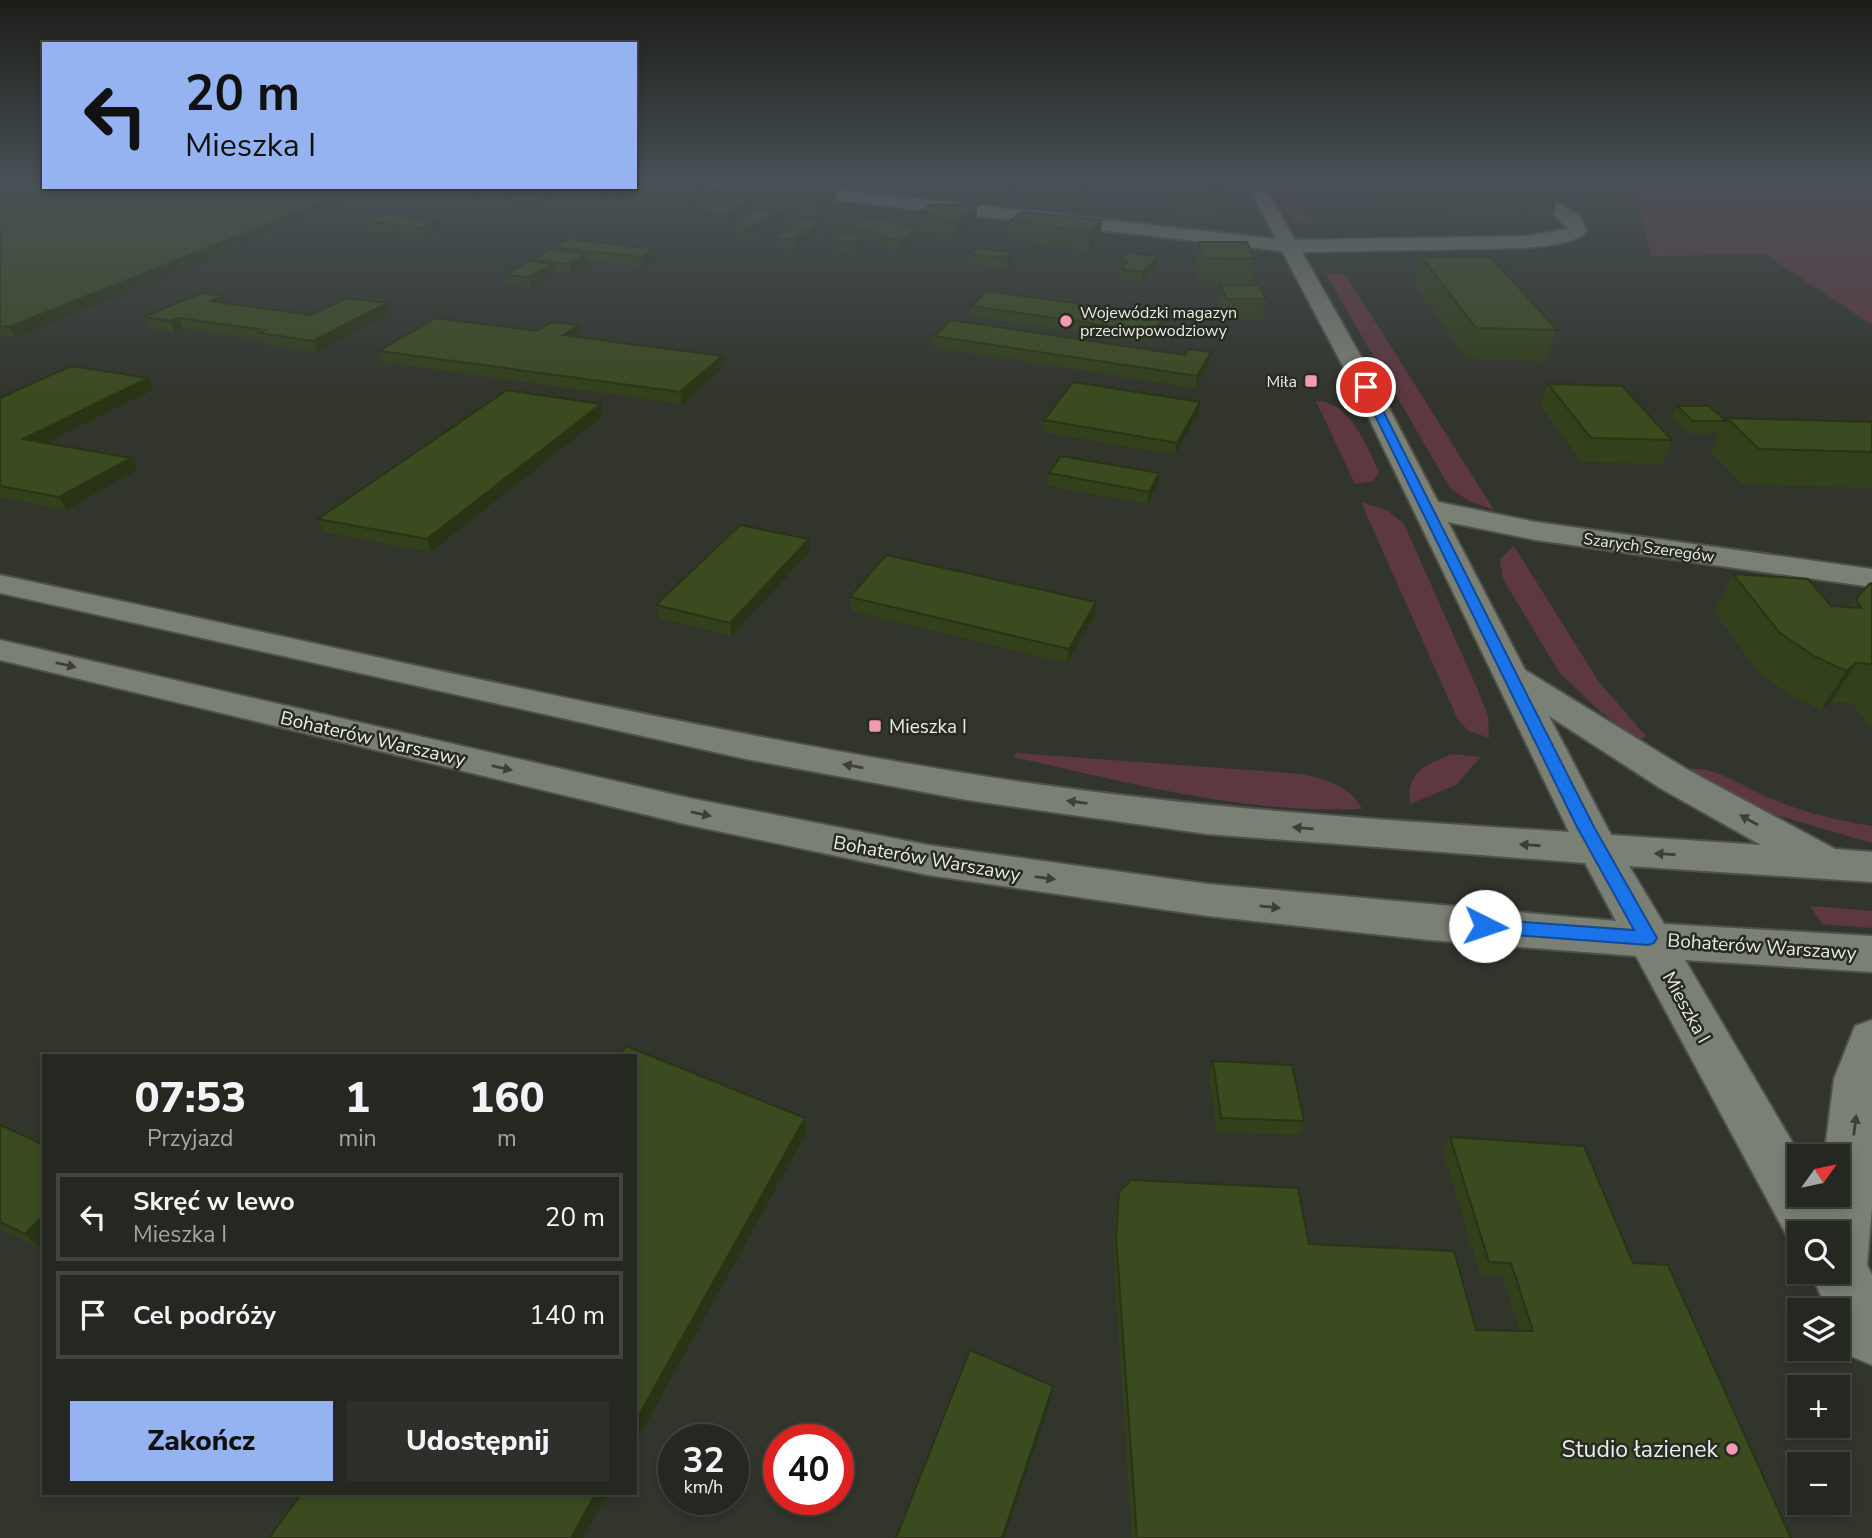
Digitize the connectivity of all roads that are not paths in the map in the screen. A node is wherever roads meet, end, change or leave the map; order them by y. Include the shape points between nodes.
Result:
1 (1291, 252) edge
2 (1428, 509) junction
3 (1872, 578) edge
4 (0, 584) edge
5 (0, 650) edge
6 (1512, 677) junction
7 (1598, 849) junction
8 (1831, 864) junction
9 (1872, 867) edge
10 (1648, 938) junction
11 (1872, 954) edge
12 (1872, 1040) edge
13 (1809, 1221) edge
14 (1843, 1221) edge
15 (1846, 1284) edge
16 (1872, 1335) edge

1 - 2 street, Mieszka I
2 - 3 street, Szarych Szeregów via 1536,531
2 - 6 street, Mieszka I
7 -> 4 street via 1208,820 967,787 746,747
5 -> 10 street, Bohaterów Warszawy via 634,799 987,870 1182,898
6 - 7 street, Mieszka I
8 -> 6 street via 1674,779
8 -> 7 street
7 - 10 street, Mieszka I
8 - 9 street
10 - 11 street, Bohaterów Warszawy
10 - 13 street, Mieszka I
14 -> 12 street via 1859,1079
15 - 16 street

